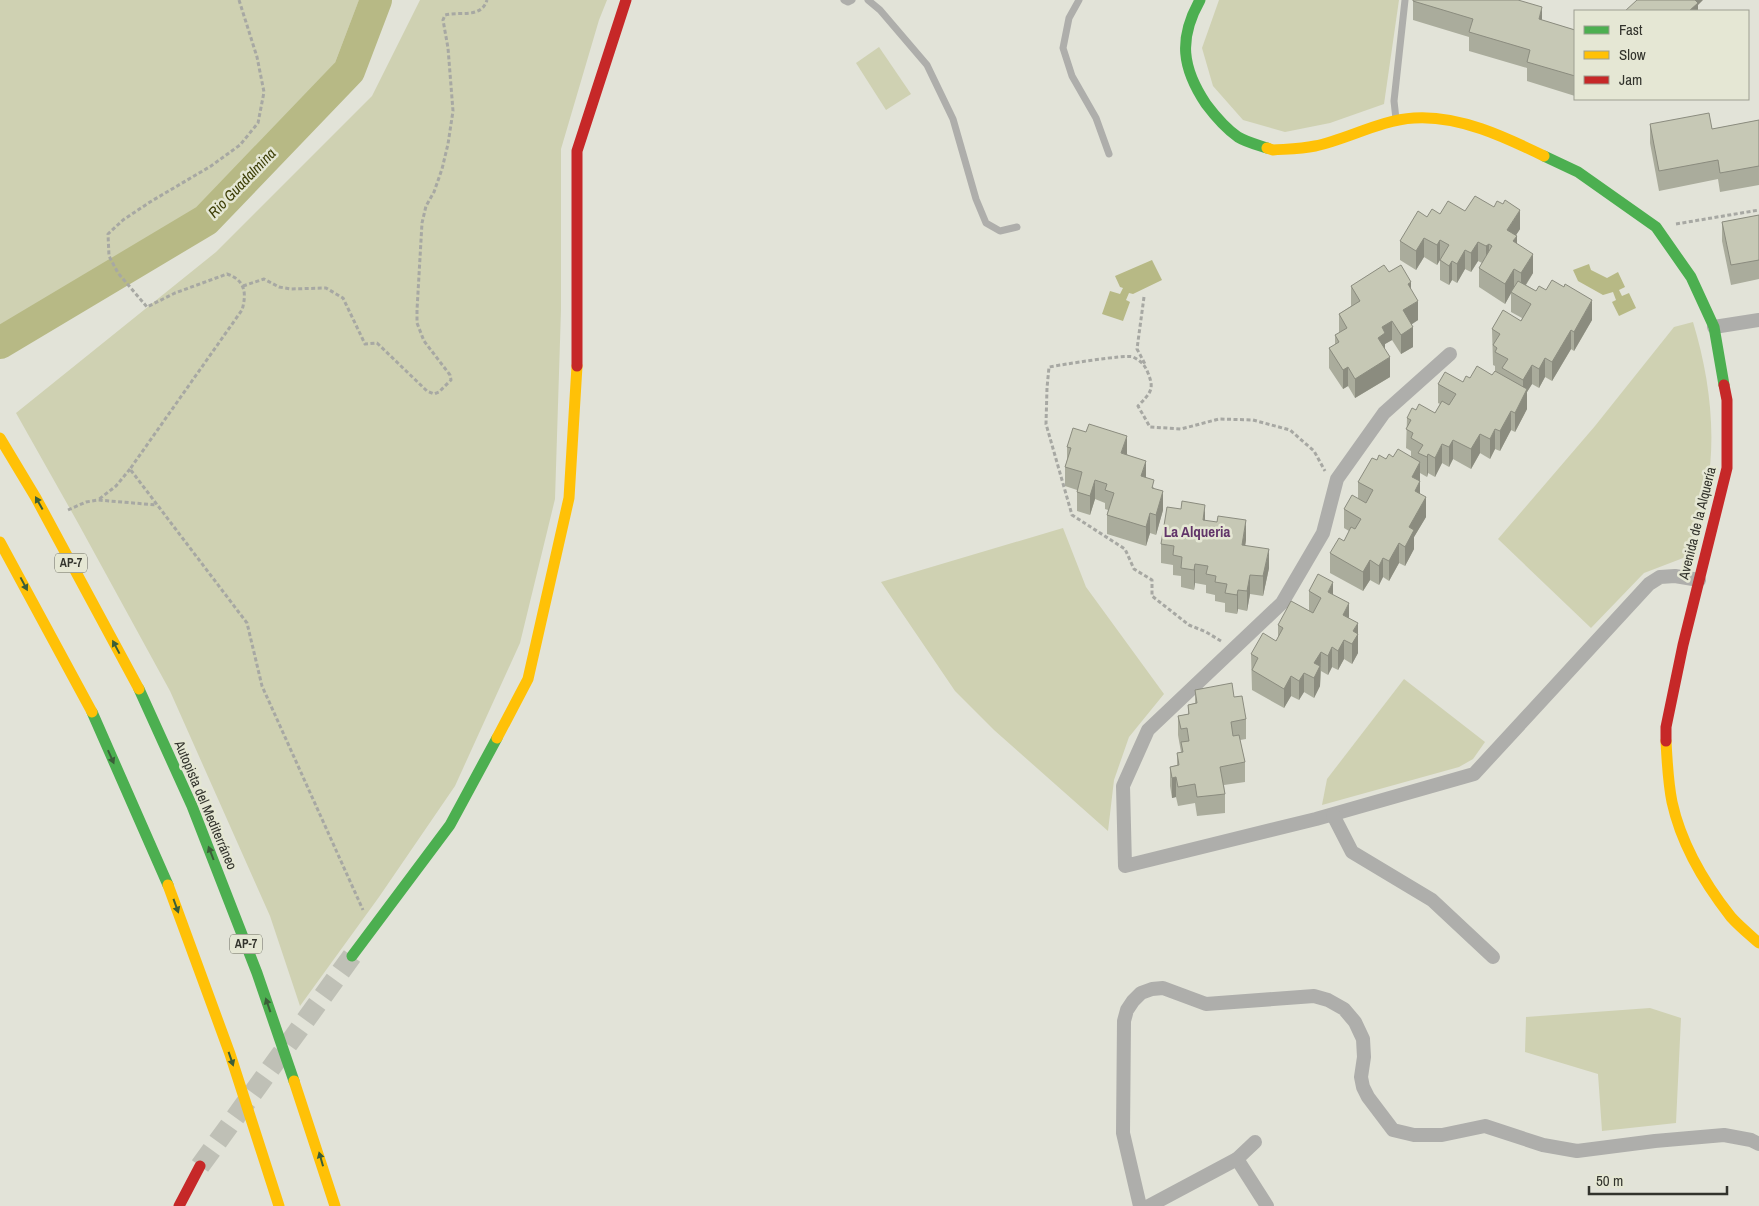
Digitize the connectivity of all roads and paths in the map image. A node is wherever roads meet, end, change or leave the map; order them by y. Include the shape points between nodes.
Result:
1 (238, 0) edge
2 (487, 0) edge
3 (626, 0) edge
4 (844, 0) edge
5 (852, 0) edge
6 (868, 0) edge
7 (1079, 0) edge
8 (1200, 0) edge
9 (1405, 0) edge
10 (1396, 122) junction
11 (1109, 154) dead end
12 (1759, 210) edge
13 (1017, 227) dead end
14 (1656, 227) junction
15 (243, 286) junction
16 (1144, 297) dead end
17 (1759, 320) edge
18 (1714, 327) junction
19 (1450, 354) dead end
20 (1145, 364) junction
21 (0, 438) edge
22 (130, 469) junction
23 (1337, 479) junction
24 (157, 505) junction
25 (0, 542) edge
26 (1699, 580) junction
27 (1226, 645) dead end
28 (1333, 815) junction
29 (372, 930) junction
30 (1759, 943) edge
31 (352, 956) tunnel mouth
32 (1493, 957) dead end
33 (1256, 1142) dead end
34 (1759, 1144) edge
35 (1237, 1159) junction
36 (200, 1166) tunnel mouth
37 (179, 1206) edge
38 (279, 1206) edge
39 (334, 1206) edge
40 (1140, 1206) edge
41 (1150, 1206) edge
42 (1267, 1206) edge

1 - 15 path via 257,57 264,92 258,123 240,145 123,220 108,234 109,256 113,264 148,307 175,293 227,274 235,276
2 - 15 path via 480,11 453,13 445,15 443,20 453,111 442,169 422,223 417,322 424,341 451,380 439,392 427,391 377,342 365,344 343,298 326,288 290,289 264,279
3 - 29 main road via 577,151 577,381 570,498 528,679 450,826
4 - 5 lane
6 - 13 lane via 927,65 953,120 986,223 1000,231
7 - 11 lane via 1069,18 1064,48 1072,76 1096,118
8 - 10 main road, Avenida de la Alquería via 1191,16 1186,62 1195,87 1216,118 1239,138 1273,150 1314,146
9 - 10 lane via 1394,101
10 - 14 main road, Avenida de la Alquería via 1436,118 1507,138 1578,172
12 - 14 path
14 - 18 main road, Avenida de la Alquería via 1691,277
15 - 22 path via 246,299 242,310
16 - 20 path via 1137,350
17 - 18 street
18 - 26 main road, Avenida de la Alquería via 1727,400 1727,468
19 - 23 street via 1384,413
20 - 23 path via 1153,383 1150,394 1138,406 1150,426 1181,429 1219,419 1253,420 1290,430 1314,451 1327,474
20 - 27 path via 1131,356 1049,367 1046,424 1072,515 1124,549 1134,569 1152,580 1152,596 1189,625
39 -> 21 main road, Autopista del Mediterráneo / AP-7, bridge via 257,973 192,806 139,690 36,498
22 - 24 path
22 - 24 path via 98,500
23 - 28 street via 1323,533 1282,602 1148,730 1123,786 1125,866
24 - 29 path via 247,623 262,686
25 -> 38 main road, bridge via 92,712 170,890 230,1054
26 - 28 street via 1660,577 1649,584 1474,774
26 - 30 main road, Avenida de la Alquería via 1666,727 1672,802 1684,839 1700,872 1732,918
28 - 32 street via 1352,852 1432,900
29 - 31 main road
33 - 35 street
34 - 40 street via 1724,1135 1577,1151 1543,1145 1485,1126 1442,1135 1414,1136 1393,1130 1368,1097 1361,1077 1363,1039 1344,1009 1328,1000 1314,996 1206,1004 1163,988 1152,989 1133,1001 1124,1021 1123,1133
35 - 41 street
35 - 42 street
36 - 37 main road

